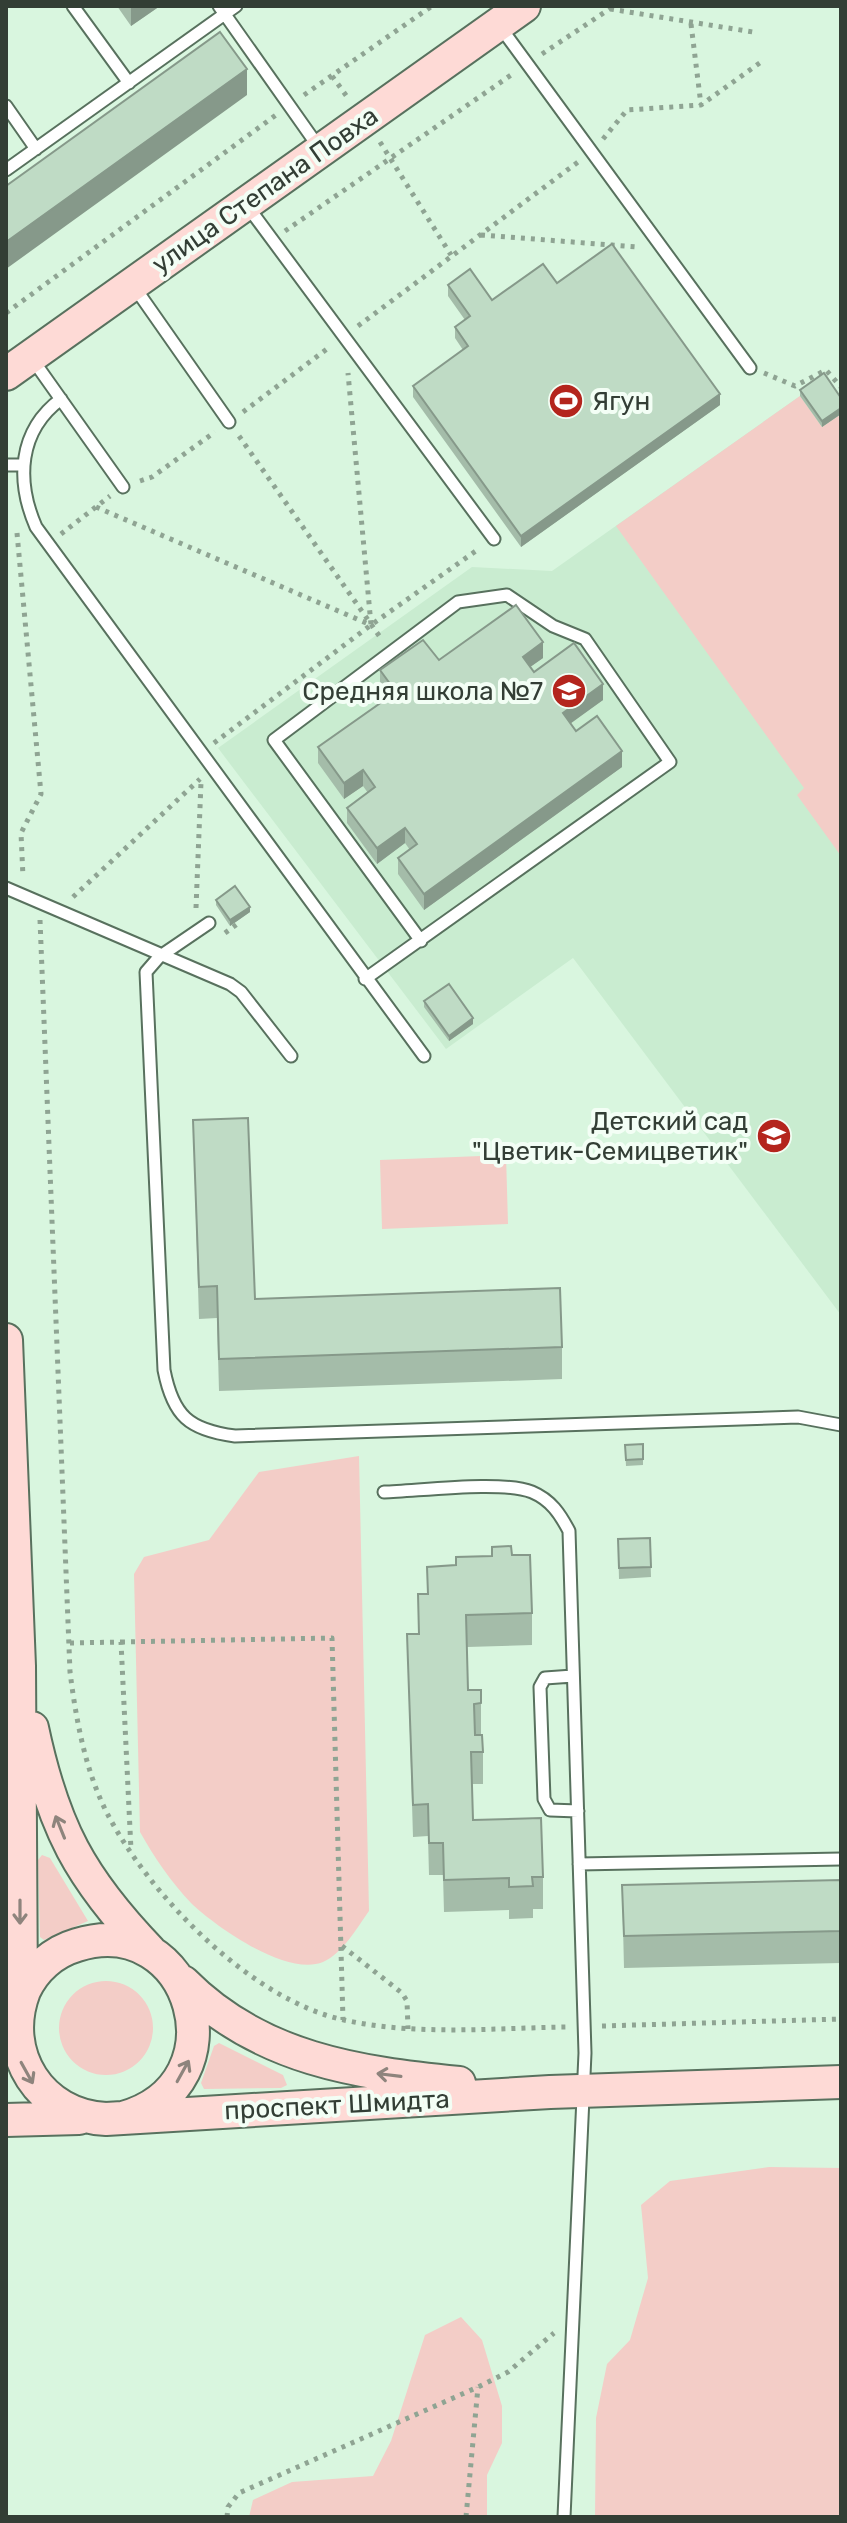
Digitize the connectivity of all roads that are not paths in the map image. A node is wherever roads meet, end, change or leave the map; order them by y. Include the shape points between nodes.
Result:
1 (73, 6) edge
2 (236, 6) edge
3 (222, 10) edge
4 (511, 15) edge
5 (129, 83) junction
6 (6, 106) edge
7 (36, 149) junction
8 (320, 149) junction
9 (6, 170) edge
10 (245, 203) junction
11 (132, 284) junction
12 (18, 365) edge
13 (750, 368) road end
14 (61, 399) junction
15 (229, 422) road end
16 (6, 465) edge
17 (23, 465) junction
18 (123, 487) road end
19 (494, 539) road end
20 (6, 888) edge
21 (209, 923) dead end
22 (421, 941) junction
23 (159, 957) junction
24 (365, 979) junction
25 (291, 1056) dead end
26 (424, 1056) dead end
27 (6, 1340) edge
28 (841, 1425) edge
29 (8, 1451) edge
30 (384, 1492) dead end
31 (14, 1655) edge
32 (573, 1676) junction
33 (578, 1811) junction
34 (841, 1859) edge
35 (13, 1863) edge
36 (579, 1864) junction
37 (164, 1963) junction
38 (19, 2004) junction
39 (6, 2041) edge
40 (841, 2082) edge
41 (585, 2091) junction
42 (550, 2092) junction
43 (89, 2118) junction
44 (123, 2118) junction
45 (6, 2120) edge
46 (564, 2517) edge

1 - 5 lane
2 - 3 lane
3 - 5 lane
3 - 8 lane
4 - 8 street, улица Степана Повха
4 - 13 lane via 526,64
5 - 7 lane
6 - 7 lane
7 - 9 lane
8 - 10 street, улица Степана Повха
10 - 11 street, улица Степана Повха
10 - 19 lane
11 - 12 street, улица Степана Повха
11 - 15 lane
12 - 14 lane
14 - 17 lane via 33,428
14 - 18 lane
16 - 17 lane
17 - 24 lane via 29,511 47,544
20 - 23 lane
21 - 23 lane
22 - 22 lane via 670,762 585,639 553,626 507,595 458,602 274,740
22 - 24 lane
23 - 25 lane via 241,992
23 - 28 lane via 146,972 164,1370 169,1397 184,1418 205,1432 235,1436 798,1417
24 - 26 lane
27 - 29 street
29 - 31 street
30 - 32 lane via 514,1488 554,1506 569,1531
31 - 35 street
37 -> 31 street via 102,1899 66,1841
32 - 33 lane
32 - 33 lane via 545,1678 540,1687 544,1799 550,1810
33 - 36 lane
34 - 36 lane
35 -> 38 street
36 - 41 lane
37 - 38 street via 125,1942 81,1943 40,1967
42 -> 37 street, проспект Шмидта via 363,2072 317,2062 283,2050 221,2015
44 -> 37 street via 165,2096 190,2058 192,2011 185,1989
38 - 39 street
38 -> 43 street via 16,2045 29,2079 55,2105
40 - 41 street, проспект Шмидта
41 - 42 street, проспект Шмидта
41 - 46 lane
42 - 44 street, проспект Шмидта
43 - 44 street
43 - 45 street

